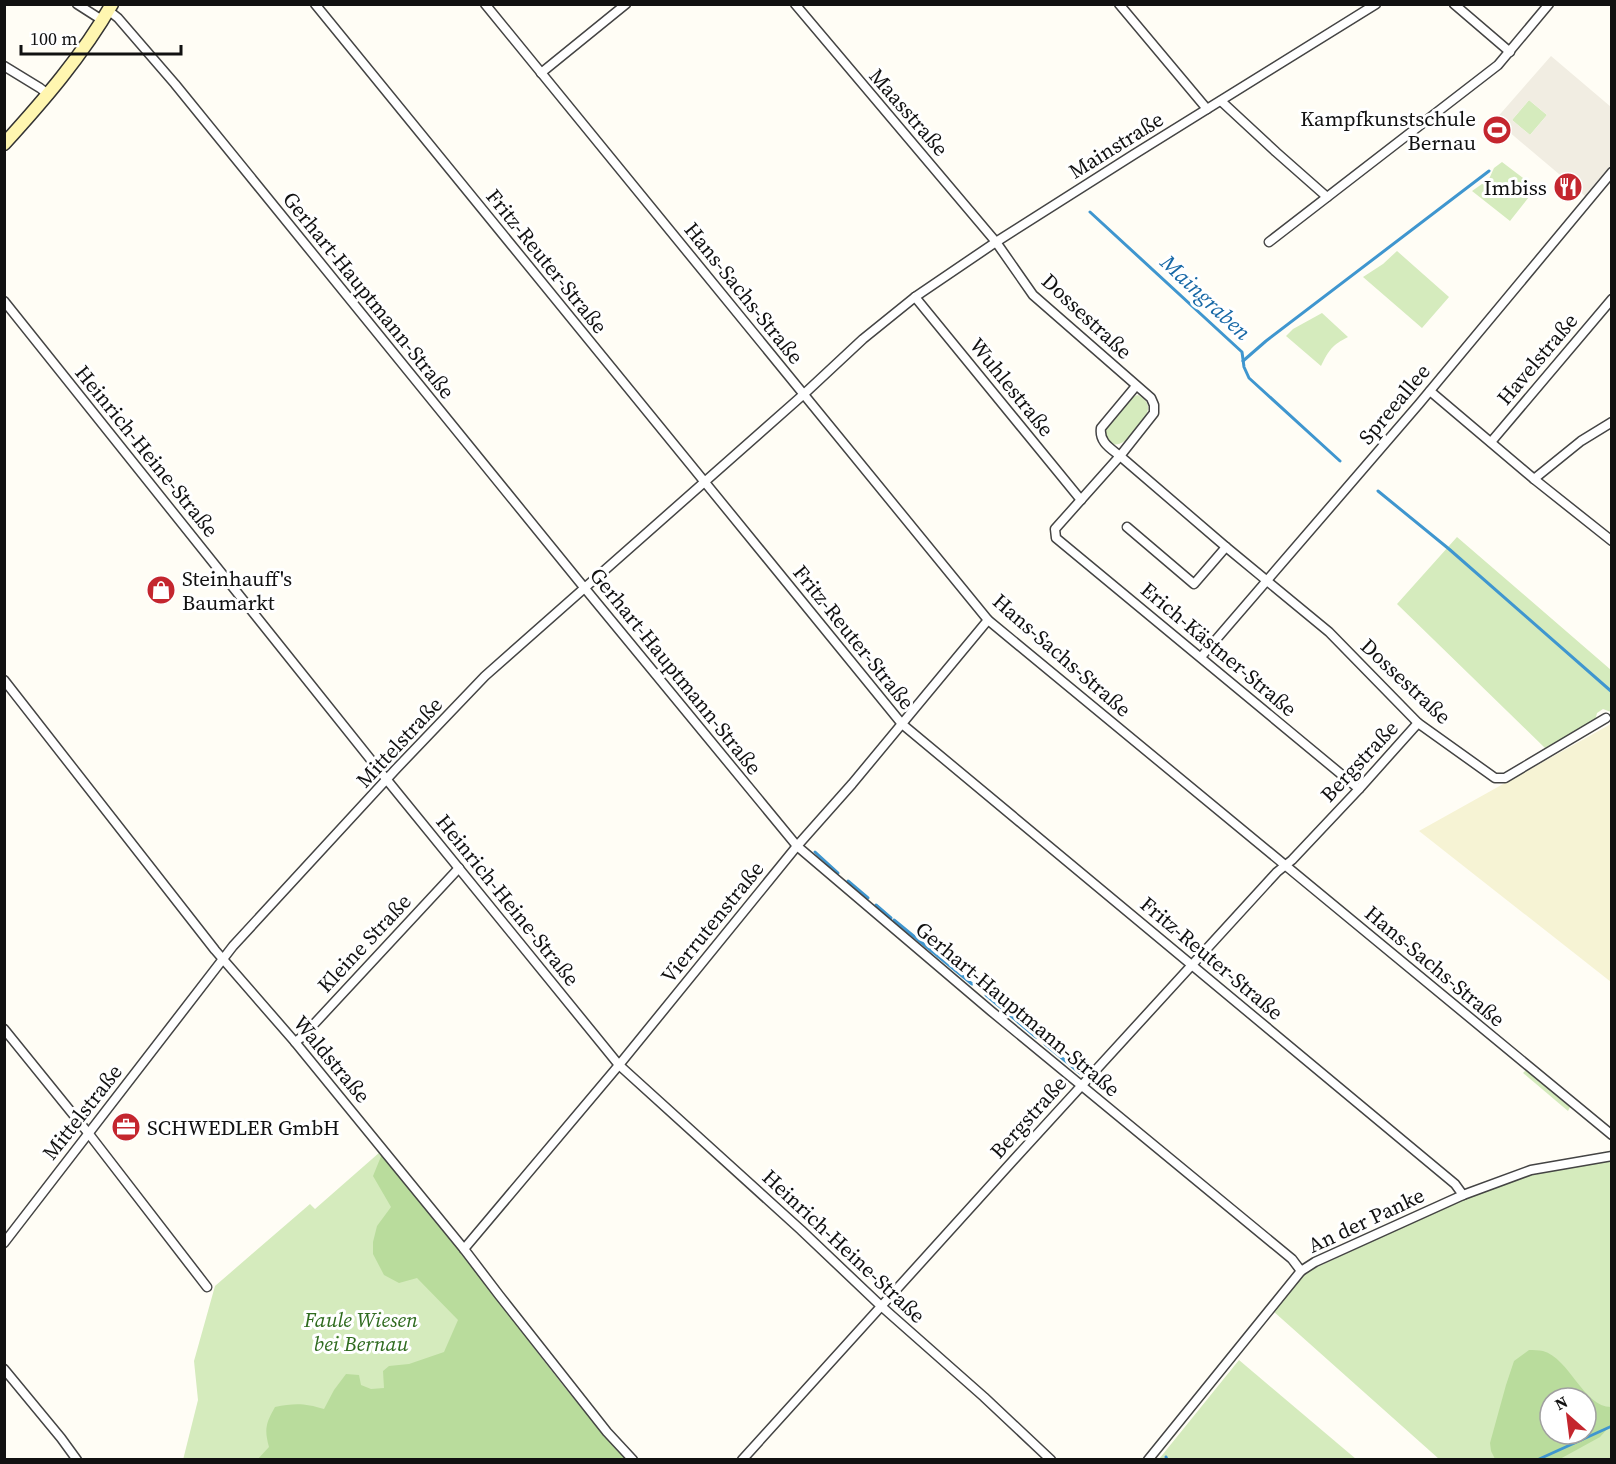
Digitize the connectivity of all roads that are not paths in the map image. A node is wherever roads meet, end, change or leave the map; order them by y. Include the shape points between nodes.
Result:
1 (77, 4) edge
2 (315, 4) edge
3 (485, 4) edge
4 (795, 4) edge
5 (1119, 4) edge
6 (1376, 4) edge
7 (1454, 4) edge
8 (1549, 4) edge
9 (625, 5) edge
10 (107, 12) edge
11 (1510, 52) junction
12 (4, 66) edge
13 (541, 73) junction
14 (49, 95) junction
15 (1221, 101) junction
16 (1208, 109) junction
17 (4, 144) edge
18 (1611, 172) edge
19 (1327, 197) junction
20 (996, 242) junction
21 (1269, 242) dead end
22 (915, 297) junction
23 (1611, 299) edge
24 (4, 301) edge
25 (881, 323) joint
26 (1136, 386) junction
27 (1430, 391) junction
28 (804, 394) junction
29 (1611, 422) edge
30 (1491, 442) junction
31 (1120, 456) junction
32 (1534, 478) junction
33 (704, 482) junction
34 (1081, 500) junction
35 (1127, 527) dead end
36 (1611, 541) edge
37 (1226, 547) junction
38 (1268, 581) junction
39 (584, 588) junction
40 (988, 620) junction
41 (1201, 657) junction
42 (4, 680) edge
43 (1606, 718) dead end
44 (1418, 723) junction
45 (902, 724) junction
46 (387, 780) junction
47 (1359, 789) junction
48 (797, 846) junction
49 (1286, 866) junction
50 (459, 868) junction
51 (222, 959) junction
52 (1193, 965) junction
53 (4, 1029) edge
54 (295, 1042) junction
55 (619, 1065) junction
56 (1082, 1085) junction
57 (88, 1134) junction
58 (1611, 1135) edge
59 (1611, 1156) edge
60 (1463, 1195) junction
61 (4, 1243) edge
62 (464, 1249) junction
63 (1301, 1270) junction
64 (207, 1287) dead end
65 (881, 1306) junction
66 (4, 1369) edge
67 (75, 1459) edge
68 (633, 1460) edge
69 (741, 1460) edge
70 (1051, 1460) edge
71 (1148, 1460) edge

1 - 10 street, Gerhart-Hauptmann-Straße
2 - 33 street, Fritz-Reuter-Straße
3 - 13 street, Hans-Sachs-Straße
4 - 20 street, Maasstraße
5 - 16 street
6 - 15 street, Mainstraße
7 - 11 street
8 - 11 street
9 - 13 street
10 - 14 main road
10 - 39 street, Gerhart-Hauptmann-Straße via 118,18 175,84
11 - 19 street
12 - 14 street
13 - 28 street, Hans-Sachs-Straße
14 - 17 main road
15 - 16 street, Mainstraße
15 - 19 street
16 - 20 street, Mainstraße
18 - 27 street, Spreeallee
19 - 21 street
20 - 22 street, Mainstraße
20 - 26 street, Dossestraße via 1033,295
22 - 25 street, Mainstraße
22 - 34 street, Wuhlestraße
23 - 30 street, Havelstraße
24 - 46 street, Heinrich-Heine-Straße
25 - 28 street, Mittelstraße
26 - 31 street, Dossestraße via 1151,398 1155,409
26 - 31 street, Dossestraße via 1100,432 1103,441
27 - 30 street
27 - 38 street, Spreeallee
28 - 33 street, Mittelstraße
28 - 40 street, Hans-Sachs-Straße
29 - 32 street
30 - 32 street
31 - 34 street
31 - 37 street, Dossestraße
32 - 36 street
33 - 39 street, Mittelstraße
33 - 45 street, Fritz-Reuter-Straße
34 - 41 street, Erich-Kästner-Straße via 1055,529 1056,538
35 - 37 street via 1194,584
37 - 38 street, Dossestraße
38 - 41 street, Spreeallee
38 - 44 street, Dossestraße via 1329,632
39 - 46 street, Mittelstraße via 485,676
39 - 48 street, Gerhart-Hauptmann-Straße
40 - 45 street, Vierrutenstraße
40 - 49 street, Hans-Sachs-Straße
41 - 47 street, Erich-Kästner-Straße
42 - 51 street, Waldstraße
43 - 44 street, Dossestraße via 1505,778 1495,778
44 - 47 street, Bergstraße
45 - 48 street, Vierrutenstraße
45 - 52 street, Fritz-Reuter-Straße
46 - 50 street, Heinrich-Heine-Straße
46 - 51 street, Mittelstraße
47 - 49 street, Bergstraße
48 - 55 street, Vierrutenstraße
48 - 56 street, Gerhart-Hauptmann-Straße
49 - 52 street, Bergstraße
49 - 58 street, Hans-Sachs-Straße
50 - 54 street, Kleine Straße
50 - 55 street, Heinrich-Heine-Straße
51 - 54 street, Waldstraße
51 - 57 street, Mittelstraße
52 - 56 street, Bergstraße
52 - 60 street, Fritz-Reuter-Straße via 1455,1184
53 - 57 street
54 - 62 street, Waldstraße
55 - 62 street, Vierrutenstraße
55 - 65 street, Heinrich-Heine-Straße
56 - 63 street, Gerhart-Hauptmann-Straße
56 - 65 street, Bergstraße
57 - 61 street, Mittelstraße
57 - 64 street
59 - 60 street, An der Panke via 1531,1170
60 - 63 street, An der Panke
62 - 68 street, Waldstraße
63 - 71 street, An der Panke
65 - 69 street, Bergstraße
65 - 70 street, Heinrich-Heine-Straße
66 - 67 street

